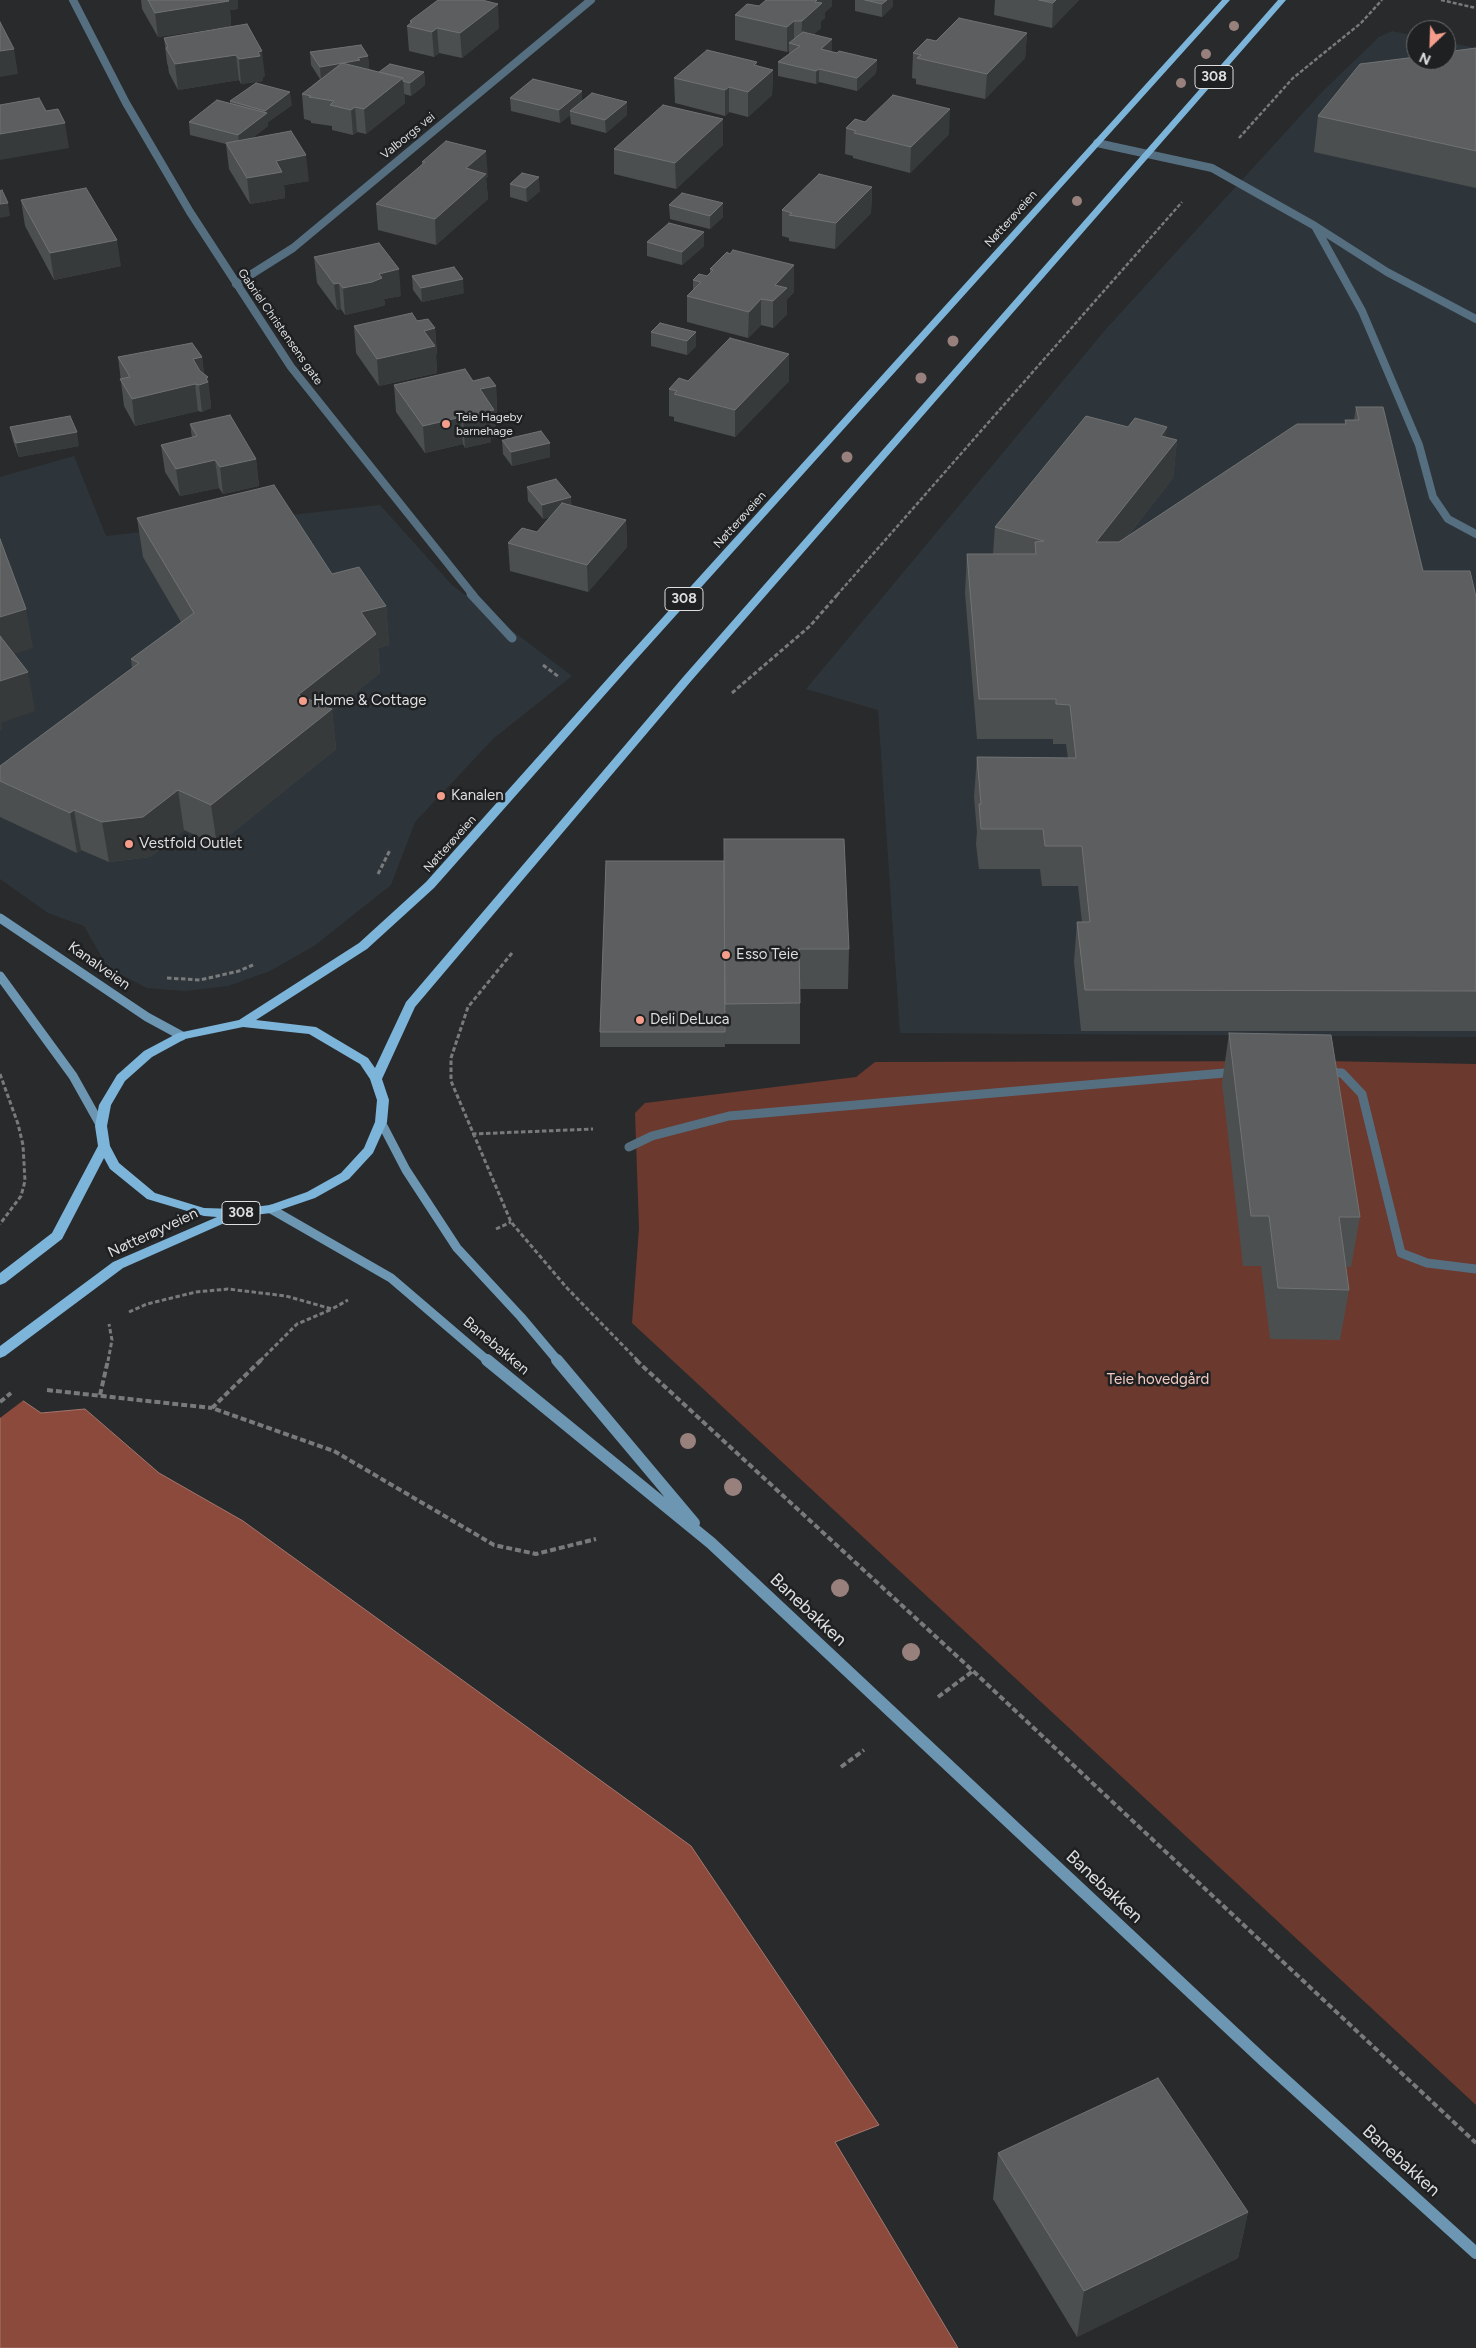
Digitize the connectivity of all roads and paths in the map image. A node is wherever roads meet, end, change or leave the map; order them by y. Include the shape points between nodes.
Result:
1 (74, 0) edge
2 (591, 0) edge
3 (1226, 0) edge
4 (1282, 0) edge
5 (1382, 0) edge
6 (1441, 0) edge
7 (1476, 8) edge
8 (1097, 142) junction
9 (1147, 154) junction
10 (1212, 168) junction
11 (1315, 226) junction
12 (236, 284) junction
13 (1476, 319) edge
14 (1476, 534) edge
15 (512, 638) dead end
16 (727, 696) dead end
17 (390, 850) dead end
18 (377, 878) dead end
19 (0, 918) edge
20 (513, 953) dead end
21 (256, 963) dead end
22 (0, 976) edge
23 (161, 976) dead end
24 (243, 1023) junction
25 (182, 1036) junction
26 (1246, 1071) edge
27 (1315, 1072) edge
28 (0, 1074) edge
29 (376, 1079) junction
30 (381, 1122) junction
31 (102, 1126) junction
32 (603, 1128) dead end
33 (472, 1134) junction
34 (104, 1146) junction
35 (630, 1147) dead end
36 (271, 1209) junction
37 (237, 1213) junction
38 (0, 1224) edge
39 (1476, 1269) edge
40 (5, 1276) edge
41 (354, 1297) dead end
42 (332, 1309) junction
43 (124, 1314) dead end
44 (102, 1325) dead end
45 (0, 1353) edge
46 (47, 1390) dead end
47 (100, 1395) junction
48 (212, 1408) junction
49 (596, 1539) dead end
50 (711, 1543) junction
51 (973, 1671) junction
52 (938, 1698) dead end
53 (864, 1750) dead end
54 (841, 1767) dead end
55 (1476, 2143) edge
56 (1476, 2253) edge

1 - 12 street, Gabriel Christensens gate via 126,104
2 - 12 street, Valborgs vei via 292,248
3 - 8 main road, Nøtterøveien / 308
4 - 9 main road, 308
5 - 10 path via 1361,23 1293,78
6 - 7 path
8 - 9 street
8 - 24 main road, Nøtterøveien / 308 via 430,885 363,946
9 - 10 street
9 - 29 main road, 308 via 681,686 410,1004
10 - 11 street
10 - 16 path via 810,626
11 - 13 street via 1387,272
11 - 14 street via 1362,311 1418,445 1433,496 1448,519
12 - 15 street, Gabriel Christensens gate via 291,367 469,591
17 - 18 path
19 - 25 main road, Kanalveien via 147,1017
20 - 33 path via 468,1007 451,1058 451,1081
21 - 23 path via 239,971 200,980
22 - 31 main road via 73,1076
24 - 25 main road, Nøtterøyveien / 308
24 - 29 main road, Nøtterøyveien / 308 via 312,1030 364,1061
25 - 31 main road, Nøtterøyveien / 308 via 148,1054 121,1078 106,1104
26 - 35 street via 729,1116 652,1136
27 - 39 street via 1342,1074 1362,1094 1402,1253 1427,1263
28 - 38 path via 21,1138 25,1181 21,1196
29 - 30 main road, Nøtterøyveien / 308 via 383,1100
30 - 36 main road, Nøtterøyveien / 308 via 369,1150 345,1176 311,1195
30 - 50 main road, Banebakken via 406,1170 457,1248 521,1317
31 - 34 main road, Nøtterøyveien / 308
32 - 33 path
33 - 51 path via 511,1222 616,1341
34 - 37 main road, Nøtterøyveien / 308 via 114,1166 151,1196 204,1212
34 - 40 main road via 57,1236
36 - 37 main road, Nøtterøyveien / 308
36 - 50 main road, Banebakken via 391,1278
37 - 45 main road, Nøtterøyveien / 308 via 118,1265
41 - 42 path
42 - 43 path via 286,1296 228,1289 196,1292 147,1304
42 - 48 path via 297,1324
44 - 47 path via 108,1321 112,1340
46 - 47 path
47 - 48 path
48 - 49 path via 334,1451 494,1545 536,1554
50 - 56 main road, Banebakken via 1263,2060
51 - 52 path
51 - 55 path
53 - 54 path

